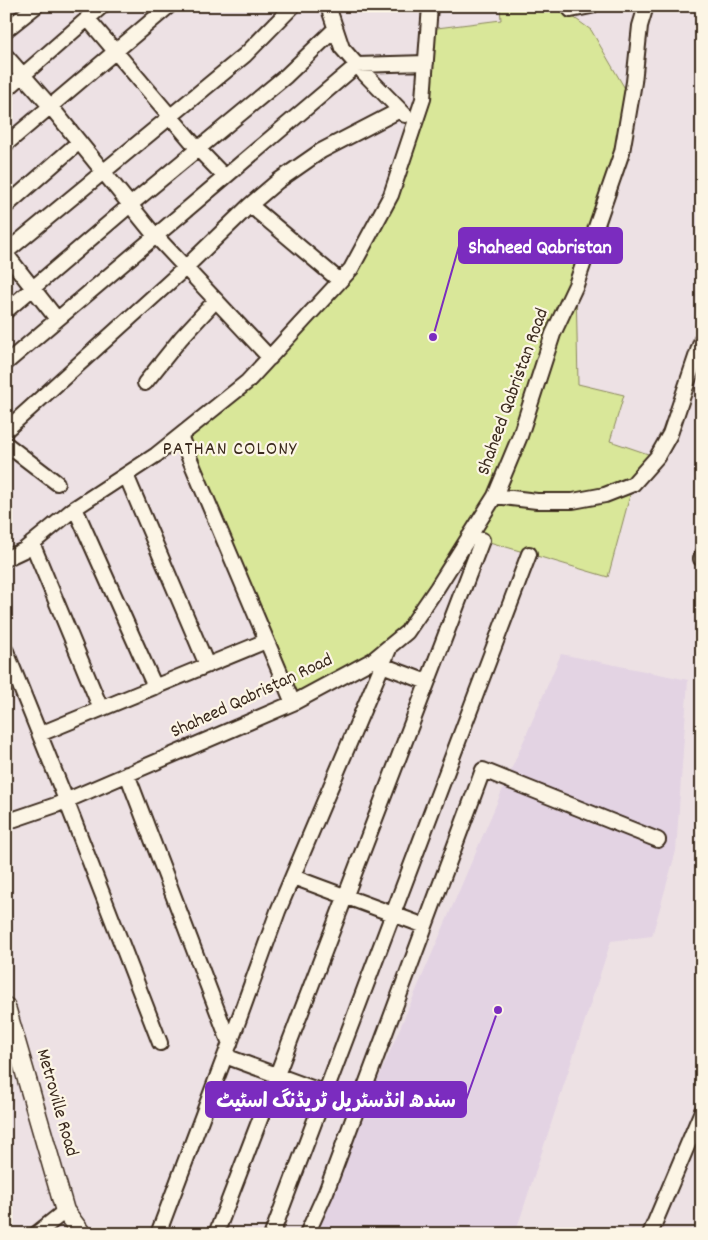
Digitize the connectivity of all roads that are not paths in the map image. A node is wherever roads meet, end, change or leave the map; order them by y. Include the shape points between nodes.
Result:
1 (36, 6) edge
2 (102, 6) edge
3 (169, 6) edge
4 (293, 6) edge
5 (328, 6) edge
6 (430, 6) edge
7 (568, 6) edge
8 (591, 6) edge
9 (646, 6) edge
10 (87, 18) junction
11 (335, 29) junction
12 (6, 30) edge
13 (115, 52) junction
14 (6, 56) edge
15 (426, 63) junction
16 (357, 65) junction
17 (24, 76) junction
18 (6, 90) edge
19 (51, 106) junction
20 (400, 110) junction
21 (171, 116) junction
22 (414, 125) junction
23 (79, 142) junction
24 (6, 144) edge
25 (198, 149) junction
26 (104, 172) junction
27 (224, 177) junction
28 (130, 205) junction
29 (250, 205) junction
30 (6, 206) edge
31 (155, 235) junction
32 (6, 253) edge
33 (186, 268) junction
34 (340, 281) junction
35 (33, 288) junction
36 (216, 300) junction
37 (6, 311) edge
38 (57, 320) junction
39 (702, 339) edge
40 (270, 358) junction
41 (6, 363) edge
42 (145, 383) dead end
43 (6, 430) edge
44 (180, 436) junction
45 (6, 444) edge
46 (126, 475) junction
47 (57, 483) dead end
48 (495, 496) junction
49 (75, 508) junction
50 (469, 537) junction
51 (32, 543) junction
52 (529, 554) dead end
53 (7, 558) edge
54 (266, 641) junction
55 (390, 646) junction
56 (6, 651) edge
57 (207, 665) junction
58 (382, 665) junction
59 (427, 682) junction
60 (155, 687) junction
61 (293, 703) junction
62 (101, 709) junction
63 (40, 734) junction
64 (127, 774) junction
65 (66, 800) junction
66 (6, 822) edge
67 (658, 840) dead end
68 (293, 877) junction
69 (345, 896) junction
70 (393, 914) junction
71 (425, 926) junction
72 (6, 1009) edge
73 (160, 1042) dead end
74 (228, 1050) junction
75 (277, 1075) junction
76 (325, 1093) junction
77 (358, 1105) junction
78 (702, 1111) edge
79 (65, 1211) junction
80 (162, 1232) edge
81 (36, 1234) edge
82 (82, 1234) edge
83 (216, 1234) edge
84 (272, 1234) edge
85 (306, 1234) edge
86 (650, 1234) edge

1 - 12 street
2 - 10 street
3 - 13 street
4 - 21 street via 245,55
5 - 11 street
6 - 15 street
7 - 8 street via 571,10
9 - 48 street, Shaheed Qabristan Road via 640,26 622,152 576,285 553,334 520,436
10 - 13 street
10 - 17 street
11 - 16 street via 342,48
11 - 25 street via 286,76
13 - 19 street
13 - 21 street
14 - 17 street
15 - 16 street
15 - 22 street via 423,99
16 - 20 street
16 - 27 street
17 - 18 street
17 - 19 street
19 - 23 street
19 - 24 street
20 - 22 street
20 - 29 street via 321,151
21 - 25 street
21 - 26 street
22 - 34 street via 391,195 351,269
23 - 26 street
23 - 30 street
25 - 27 street
25 - 28 street
26 - 28 street
26 - 32 street
27 - 31 street
28 - 31 street
28 - 35 street
29 - 33 street
29 - 34 street
31 - 33 street
31 - 38 street
32 - 35 street
33 - 36 street
33 - 43 street
34 - 40 street
35 - 37 street
35 - 38 street
36 - 40 street
36 - 42 street
38 - 41 street
39 - 48 street via 670,434 657,457 634,484 606,495 573,501
40 - 44 street via 247,382
44 - 46 street
44 - 54 street
45 - 47 street
46 - 49 street
46 - 57 street
48 - 50 street, Shaheed Qabristan Road
49 - 51 street
49 - 60 street
50 - 55 street, Shaheed Qabristan Road via 407,632
50 - 59 street via 482,540
51 - 53 street
51 - 62 street
52 - 70 street
54 - 57 street
54 - 61 street
55 - 58 street
55 - 61 street, Shaheed Qabristan Road via 373,660
56 - 63 street
57 - 60 street
58 - 59 street
58 - 68 street
59 - 69 street
60 - 62 street
61 - 64 street, Shaheed Qabristan Road
62 - 63 street
63 - 65 street
64 - 65 street, Shaheed Qabristan Road
64 - 74 street
65 - 66 street, Shaheed Qabristan Road
65 - 73 street
67 - 71 street via 483,770
68 - 69 street
68 - 74 street
69 - 70 street
69 - 75 street
70 - 71 street
70 - 76 street
71 - 77 street
72 - 79 main road, Metroville Road
74 - 75 street
74 - 80 street
75 - 76 street
75 - 83 street
76 - 77 street
76 - 84 street
77 - 85 street via 326,1192
78 - 86 street
79 - 81 street
79 - 82 main road

